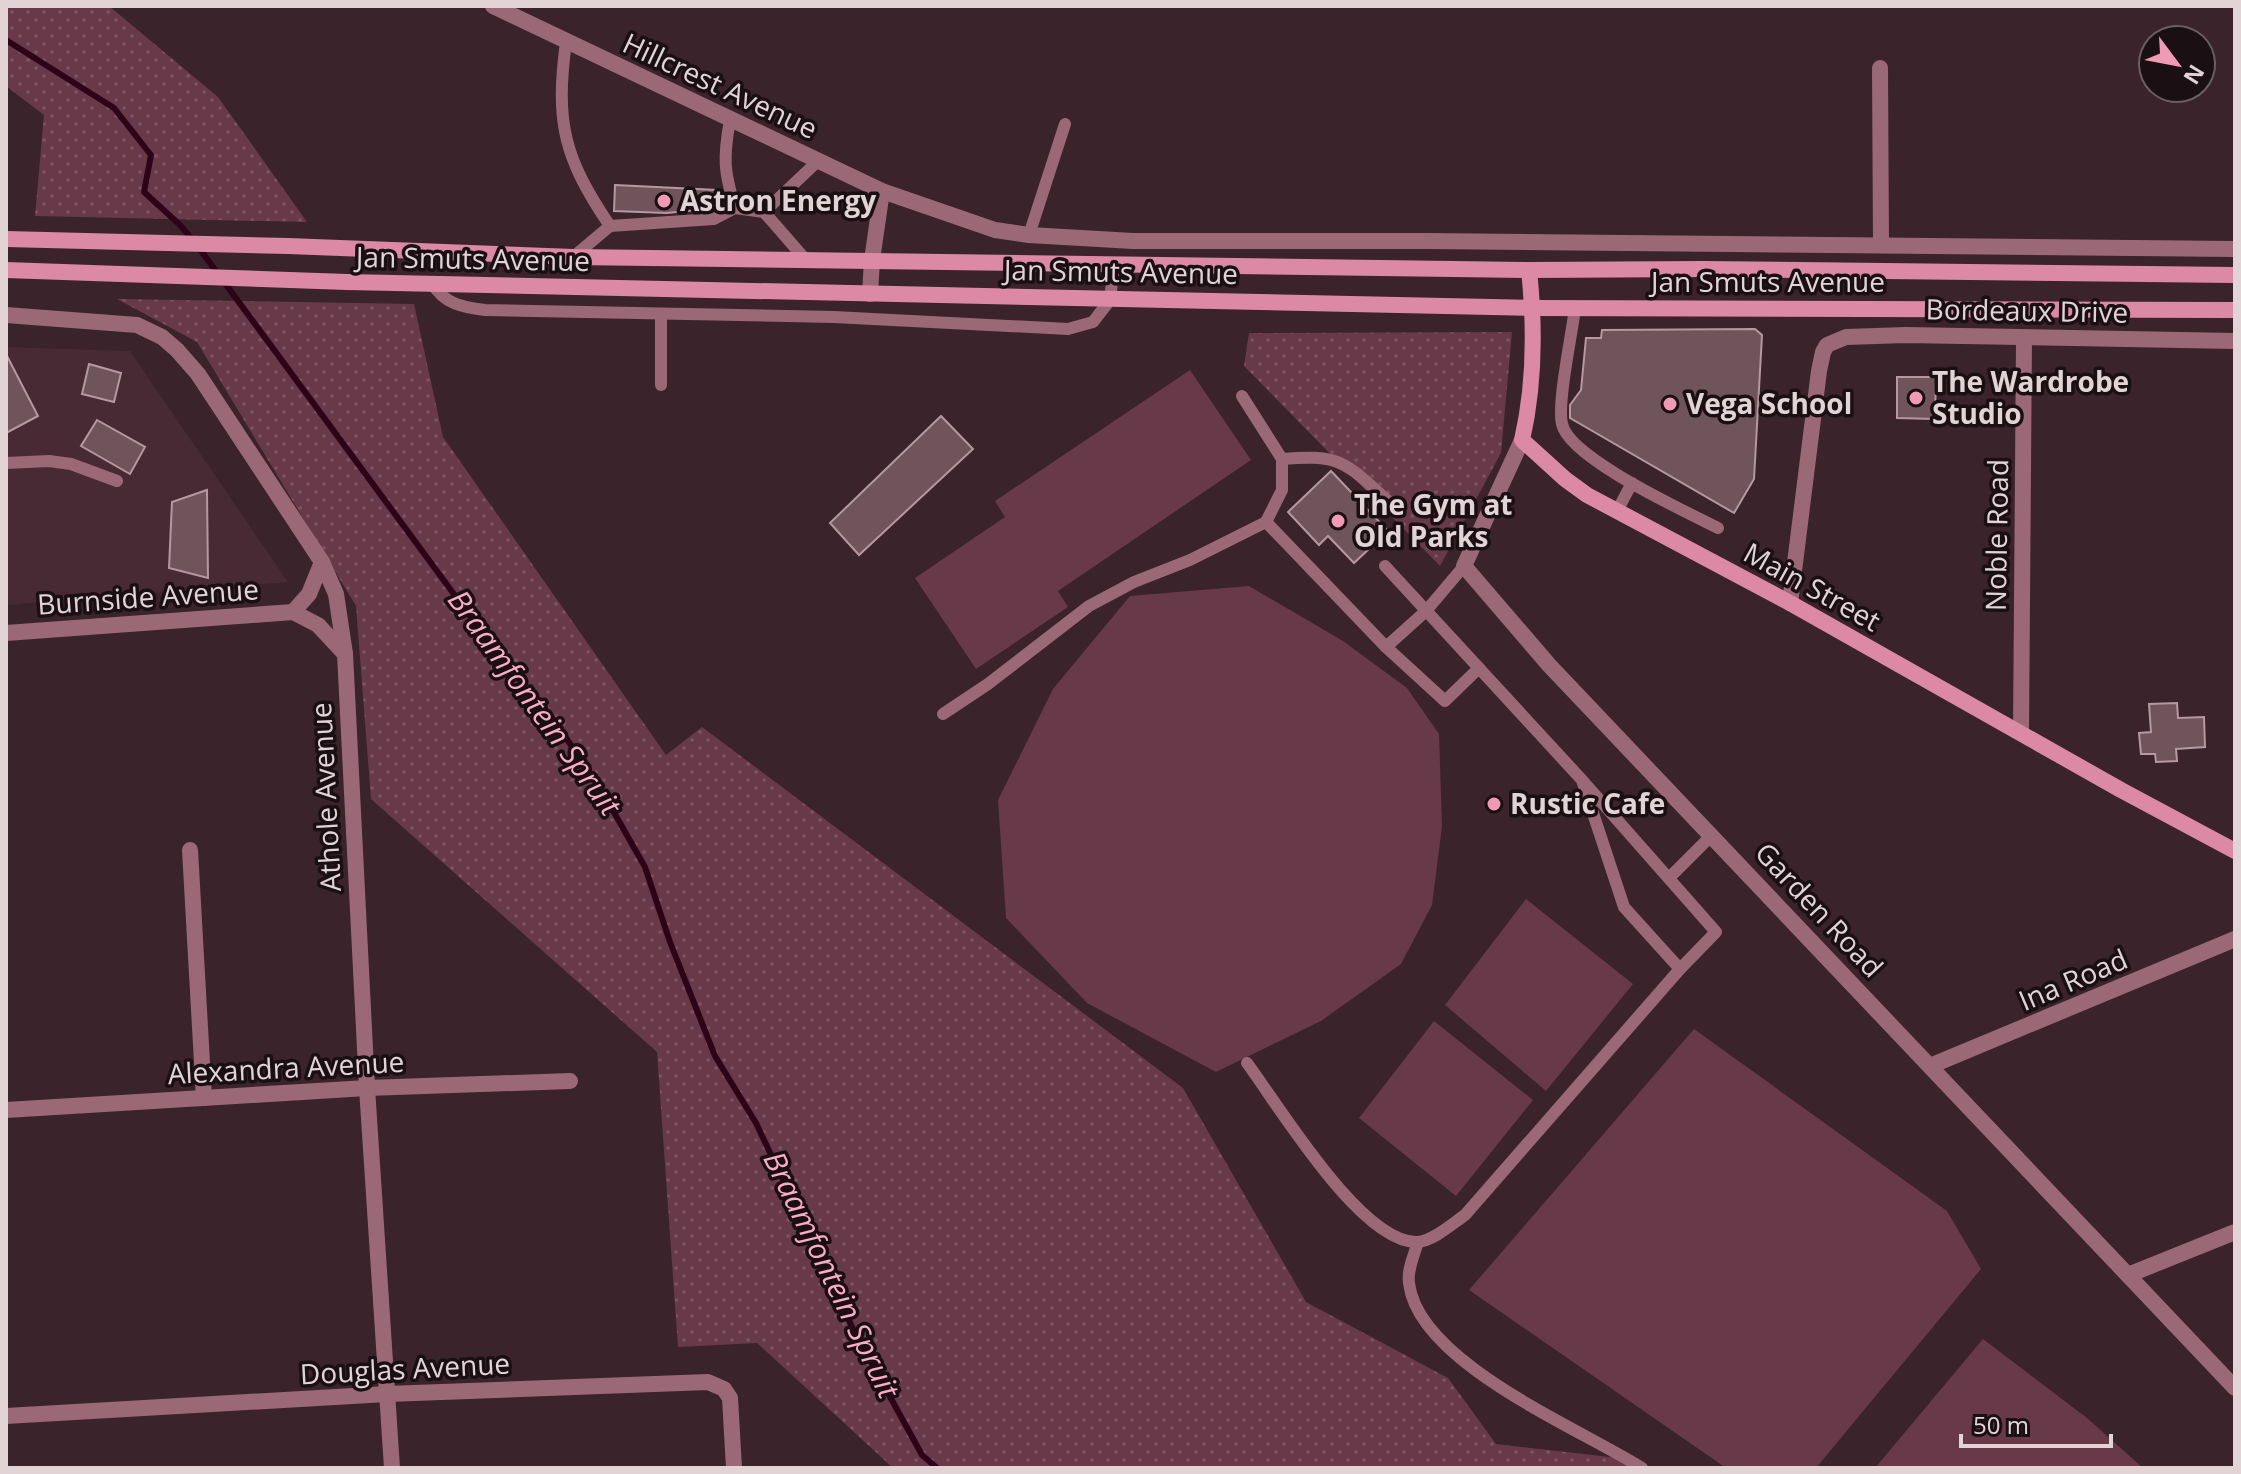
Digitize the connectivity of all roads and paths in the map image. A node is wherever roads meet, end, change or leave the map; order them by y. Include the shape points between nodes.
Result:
1 (493, 6) edge
2 (566, 42) junction
3 (1880, 68) dead end
4 (730, 120) junction
5 (1065, 124) dead end
6 (818, 161) junction
7 (882, 191) junction
8 (735, 208) junction
9 (764, 212) junction
10 (610, 226) junction
11 (1029, 235) junction
12 (6, 239) edge
13 (1881, 245) junction
14 (2235, 249) edge
15 (573, 257) junction
16 (805, 259) junction
17 (872, 260) junction
18 (1114, 264) junction
19 (6, 270) edge
20 (1529, 270) junction
21 (2235, 275) edge
22 (432, 283) junction
23 (870, 294) junction
24 (1110, 300) junction
25 (1533, 308) junction
26 (1575, 308) junction
27 (2235, 310) edge
28 (6, 315) edge
29 (661, 315) junction
30 (2024, 338) junction
31 (2235, 341) edge
32 (661, 385) dead end
33 (1242, 396) dead end
34 (1522, 440) junction
35 (1282, 459) junction
36 (6, 463) edge
37 (117, 481) dead end
38 (1632, 483) junction
39 (1387, 500) dead end
40 (1617, 511) junction
41 (1266, 522) junction
42 (1718, 528) dead end
43 (322, 562) junction
44 (1385, 566) dead end
45 (1464, 566) junction
46 (1790, 603) junction
47 (1426, 611) junction
48 (293, 612) junction
49 (6, 633) edge
50 (1386, 647) junction
51 (345, 654) junction
52 (1479, 668) junction
53 (943, 714) dead end
54 (2021, 732) junction
55 (1582, 780) junction
56 (1712, 835) junction
57 (190, 850) dead end
58 (2235, 851) edge
59 (1669, 878) junction
60 (2235, 939) edge
61 (1680, 969) junction
62 (1247, 1063) dead end
63 (1930, 1066) junction
64 (570, 1081) dead end
65 (367, 1088) junction
66 (204, 1098) junction
67 (6, 1110) edge
68 (2235, 1232) edge
69 (1418, 1242) junction
70 (2128, 1275) junction
71 (2235, 1388) edge
72 (387, 1394) junction
73 (6, 1416) edge
74 (392, 1468) edge
75 (734, 1468) edge
76 (1642, 1468) edge

1 - 2 street, Hillcrest Avenue
2 - 4 street, Hillcrest Avenue
2 - 10 lane via 561,104 566,142
3 - 13 street
4 - 6 street, Hillcrest Avenue
4 - 8 lane via 724,171
5 - 11 lane
6 - 7 street, Hillcrest Avenue
6 - 9 lane
7 - 11 street, Hillcrest Avenue via 995,230
7 - 17 street
8 - 9 lane
8 - 10 lane via 714,219
9 - 16 lane
10 - 15 lane
11 - 13 street, Jan Smuts Avenue via 1133,241
12 - 15 main road, Jan Smuts Avenue
13 - 14 street, Jan Smuts Avenue
15 - 16 main road, Jan Smuts Avenue
16 - 17 main road, Jan Smuts Avenue
17 - 18 main road, Jan Smuts Avenue
17 - 23 street
18 - 20 main road, Jan Smuts Avenue
18 - 24 lane
19 - 22 main road, Jan Smuts Avenue
20 - 21 main road, Jan Smuts Avenue
20 - 25 main road
22 - 23 main road, Jan Smuts Avenue
22 - 29 lane via 439,295 457,306 485,310
23 - 24 main road, Jan Smuts Avenue
24 - 25 main road, Jan Smuts Avenue
24 - 29 lane via 1093,322 1068,329
25 - 26 main road, Jan Smuts Avenue
25 - 34 main road via 1530,394
26 - 27 main road, Jan Smuts Avenue
26 - 38 lane via 1562,426 1576,447
28 - 43 street, Athole Avenue via 126,323 162,337 198,374
29 - 32 lane
30 - 31 street, Bordeaux Drive
30 - 46 street, Bordeaux Drive via 1846,337 1827,345
30 - 54 street, Noble Road
33 - 35 lane
34 - 40 main road, Main Street via 1565,479
34 - 45 street
35 - 39 lane via 1316,456 1346,463
35 - 41 lane via 1282,490
36 - 37 lane via 71,464
38 - 40 lane
38 - 42 lane
40 - 46 main road, Main Street
41 - 50 lane
41 - 53 lane via 1089,606
43 - 48 street, Burnside Avenue via 309,594
43 - 51 street, Athole Avenue via 336,594
44 - 47 lane
45 - 47 lane
45 - 56 street, Garden Road via 1549,665
46 - 54 main road, Main Street
47 - 50 lane
47 - 52 lane
48 - 49 street, Burnside Avenue
48 - 51 street, Burnside Avenue via 318,625
50 - 52 lane via 1445,701
51 - 65 street, Athole Avenue
52 - 55 lane
54 - 58 main road, Main Street
55 - 59 lane
55 - 61 lane via 1624,907
56 - 59 lane
56 - 63 street, Garden Road
57 - 66 street
59 - 61 lane via 1716,932
60 - 63 street, Ina Road
61 - 69 lane via 1465,1215
62 - 69 lane via 1364,1217 1394,1237
63 - 70 street, Garden Road
64 - 65 street, Alexandra Avenue
65 - 66 street, Alexandra Avenue
65 - 72 street, Athole Avenue
66 - 67 street, Alexandra Avenue
68 - 70 street
69 - 76 lane via 1408,1281 1412,1299 1449,1350 1531,1406
70 - 71 street, Garden Road
72 - 73 street, Douglas Avenue
72 - 74 street, Athole Avenue
72 - 75 street, Douglas Avenue via 708,1382 730,1398

